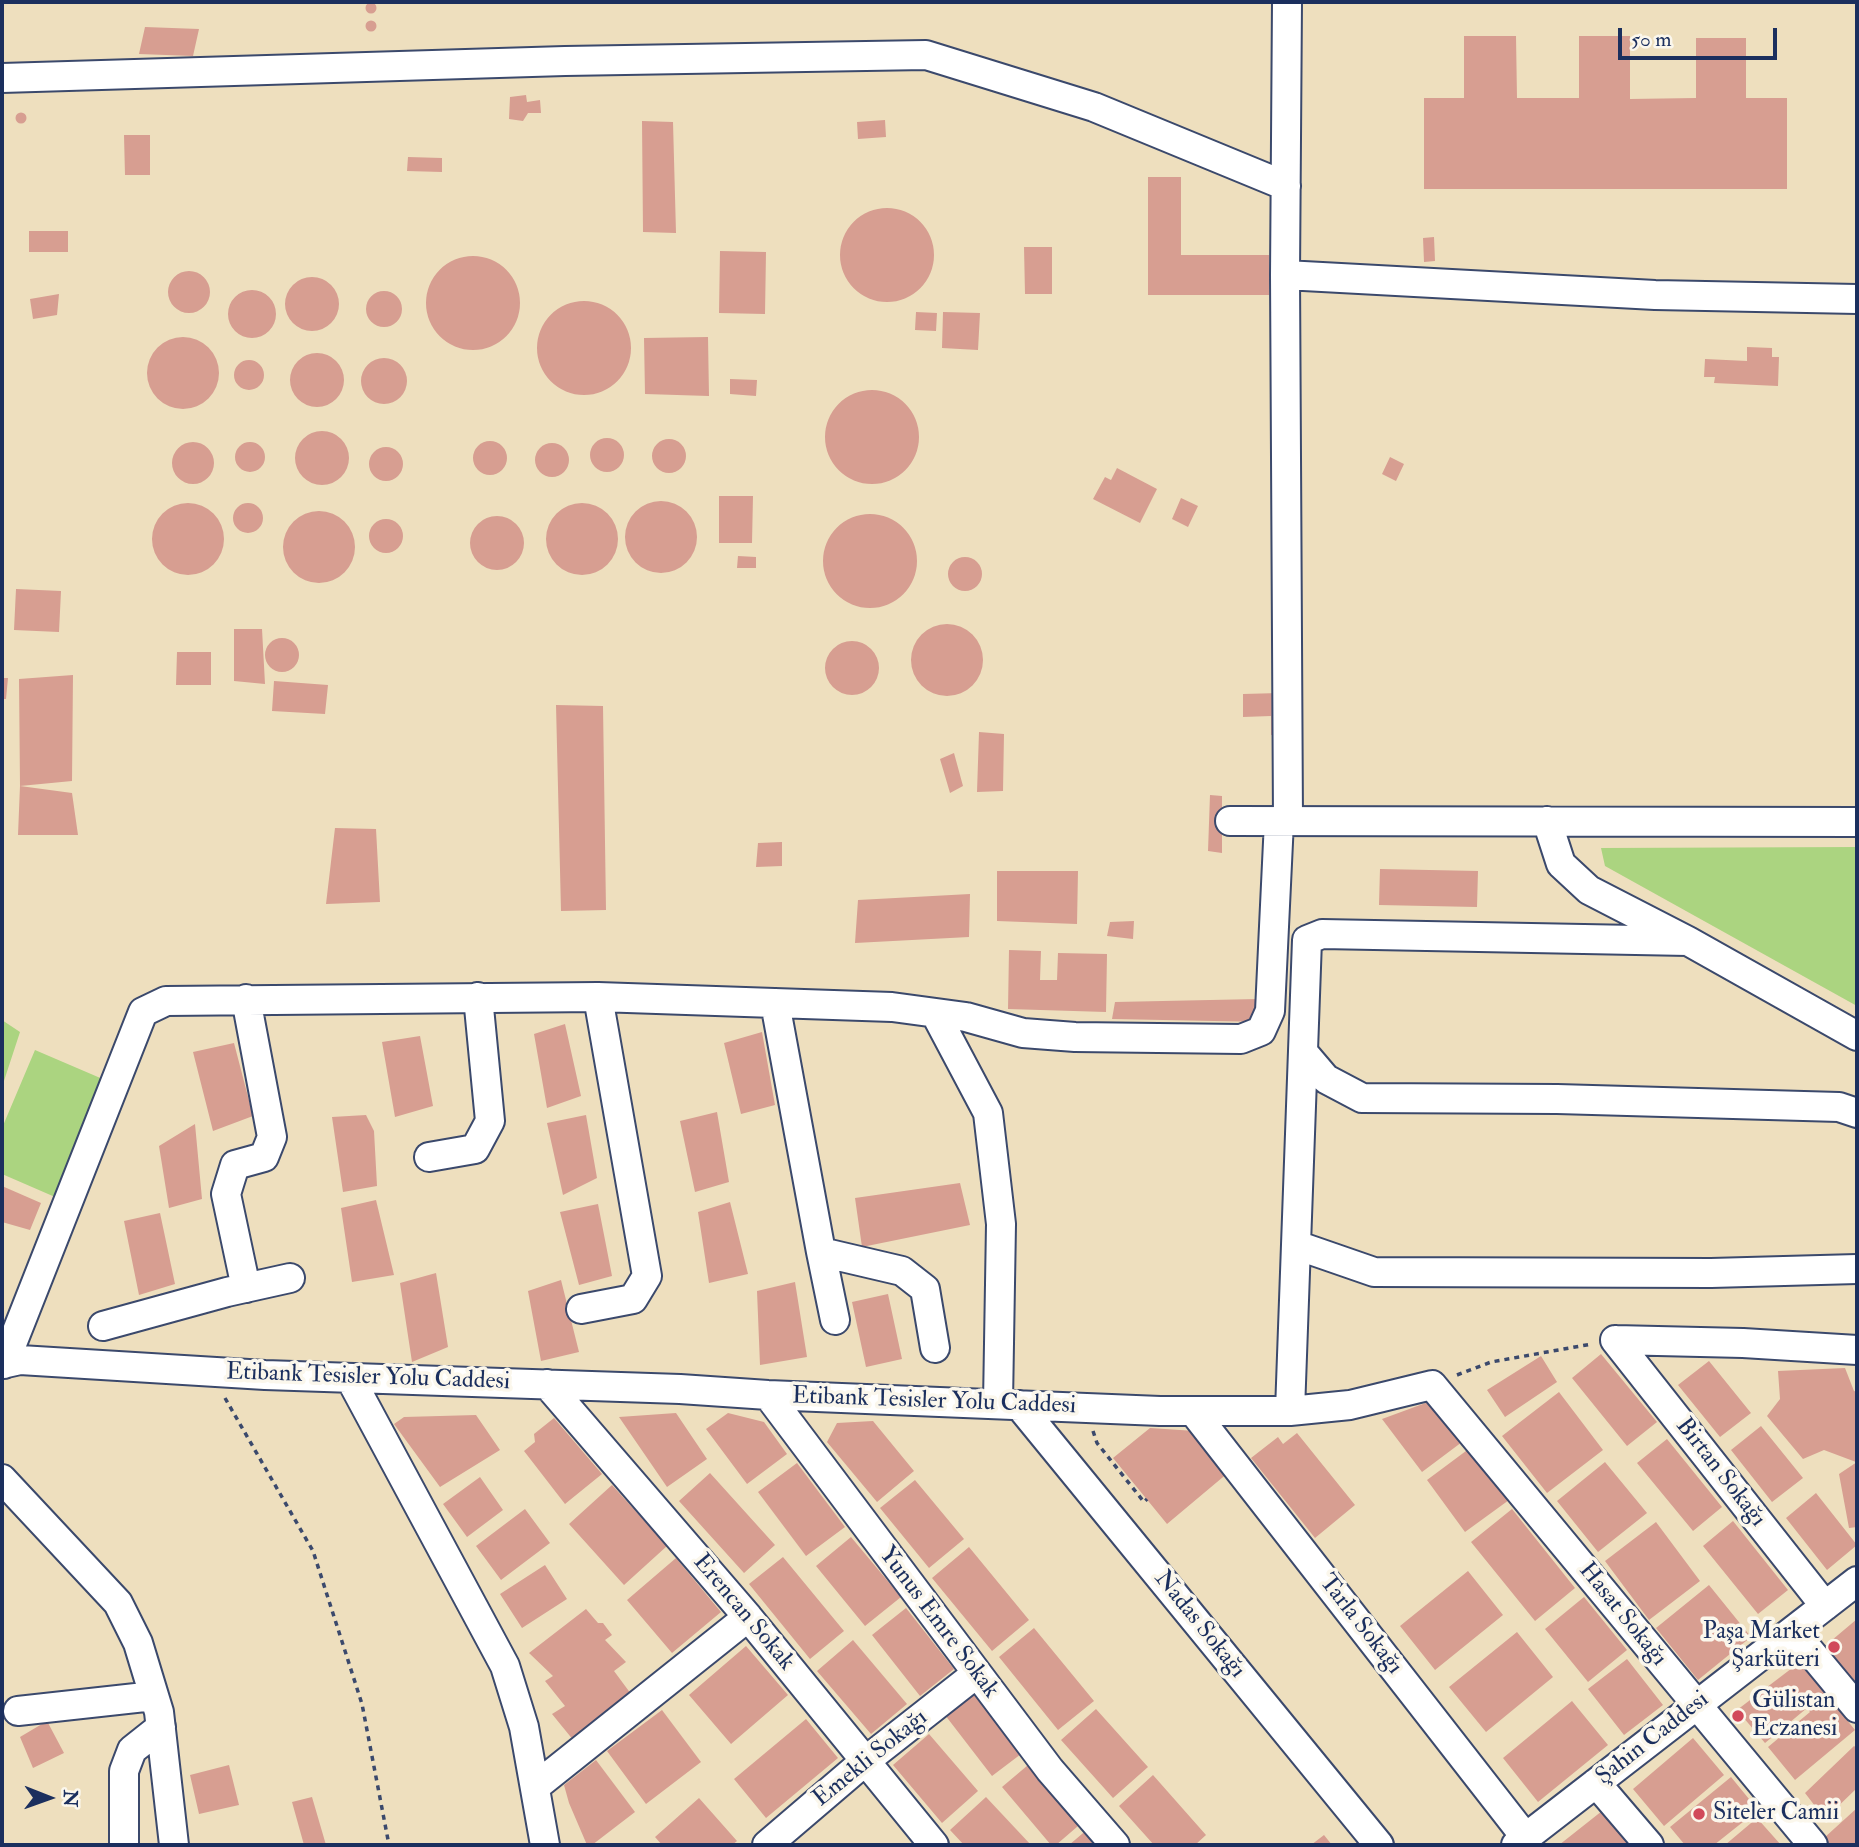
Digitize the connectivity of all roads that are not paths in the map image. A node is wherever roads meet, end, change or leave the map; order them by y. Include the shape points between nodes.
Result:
1 (1287, 2) edge
2 (2, 78) edge
3 (1286, 186) junction
4 (1285, 275) junction
5 (1857, 299) edge
6 (1230, 821) dead end
7 (1283, 821) junction
8 (1548, 821) junction
9 (1857, 822) edge
10 (1688, 941) junction
11 (478, 997) junction
12 (598, 997) junction
13 (246, 999) junction
14 (775, 1003) junction
15 (935, 1013) junction
16 (1857, 1036) edge
17 (1303, 1052) junction
18 (1857, 1113) edge
19 (429, 1157) dead end
20 (1296, 1245) junction
21 (821, 1252) junction
22 (1857, 1269) edge
23 (290, 1278) dead end
24 (246, 1287) junction
25 (581, 1309) dead end
26 (835, 1320) dead end
27 (103, 1326) dead end
28 (935, 1348) dead end
29 (1857, 1350) edge
30 (3, 1364) edge
31 (350, 1378) junction
32 (547, 1384) junction
33 (1432, 1385) joint
34 (768, 1395) junction
35 (1009, 1404) junction
36 (1193, 1411) junction
37 (1290, 1412) junction
38 (2, 1479) edge
39 (1857, 1581) edge
40 (1825, 1606) junction
41 (748, 1617) junction
42 (1793, 1631) junction
43 (976, 1674) junction
44 (154, 1696) junction
45 (1696, 1706) junction
46 (1857, 1708) edge
47 (18, 1712) dead end
48 (161, 1727) junction
49 (864, 1762) junction
50 (1596, 1783) junction
51 (535, 1787) junction
52 (1521, 1842) edge
53 (124, 1845) edge
54 (174, 1845) edge
55 (545, 1845) edge
56 (767, 1845) edge
57 (934, 1845) edge
58 (1115, 1845) edge
59 (1379, 1845) edge
60 (1648, 1845) edge
61 (1813, 1845) edge

1 - 3 street
2 - 3 street via 926,55 1094,107
3 - 4 street
4 - 5 street via 1655,295
4 - 7 street
6 - 7 street
7 - 8 street
7 - 15 street via 1270,1011 1261,1031 1241,1040 1075,1037 1023,1033
8 - 9 street
8 - 10 street via 1561,864 1589,890
10 - 16 street
10 - 17 street via 1322,934 1307,940
11 - 12 street
11 - 13 street
11 - 19 street via 490,1121 475,1149
12 - 14 street
12 - 25 street via 647,1276 633,1299
13 - 24 street via 272,1137 264,1157 235,1165 226,1194
13 - 30 street via 166,1001 143,1012
14 - 15 street
14 - 21 street
15 - 35 street via 988,1114 1001,1224
17 - 18 street via 1326,1079 1362,1098 1557,1098 1839,1107
17 - 20 street
20 - 22 street via 1374,1272
20 - 37 street
21 - 26 street
21 - 28 street via 902,1271 925,1289
23 - 24 street
24 - 27 street
29 - 40 street, Birtan Sokağı via 1615,1340
30 - 31 street, Etibank Tesisler Yolu Caddesi via 20,1360
31 - 32 street, Etibank Tesisler Yolu Caddesi
31 - 51 street via 505,1666 524,1727
32 - 34 street, Etibank Tesisler Yolu Caddesi
32 - 41 street, Erencan Sokak
33 - 37 street, Etibank Tesisler Yolu Caddesi via 1350,1405
33 - 45 street, Hasat Sokağı
34 - 35 street, Etibank Tesisler Yolu Caddesi
34 - 43 street, Yunus Emre Sokak
35 - 36 street, Etibank Tesisler Yolu Caddesi
35 - 59 street, Nadas Sokağı
36 - 37 street, Etibank Tesisler Yolu Caddesi
36 - 52 street, Tarla Sokağı
38 - 44 street via 118,1603 138,1643
39 - 40 street, Şahin Caddesi
40 - 42 street, Şahin Caddesi
41 - 49 street, Erencan Sokak
41 - 51 street
42 - 45 street, Şahin Caddesi
42 - 46 street
43 - 49 street, Emekli Sokağı
43 - 58 street, Yunus Emre Sokak
44 - 47 street
44 - 48 street
45 - 50 street, Şahin Caddesi
45 - 61 street, Hasat Sokağı
48 - 53 street via 132,1750 124,1771
48 - 54 street
49 - 56 street, Emekli Sokağı
49 - 57 street, Erencan Sokak
50 - 52 street, Şahin Caddesi
50 - 60 street
51 - 55 street

